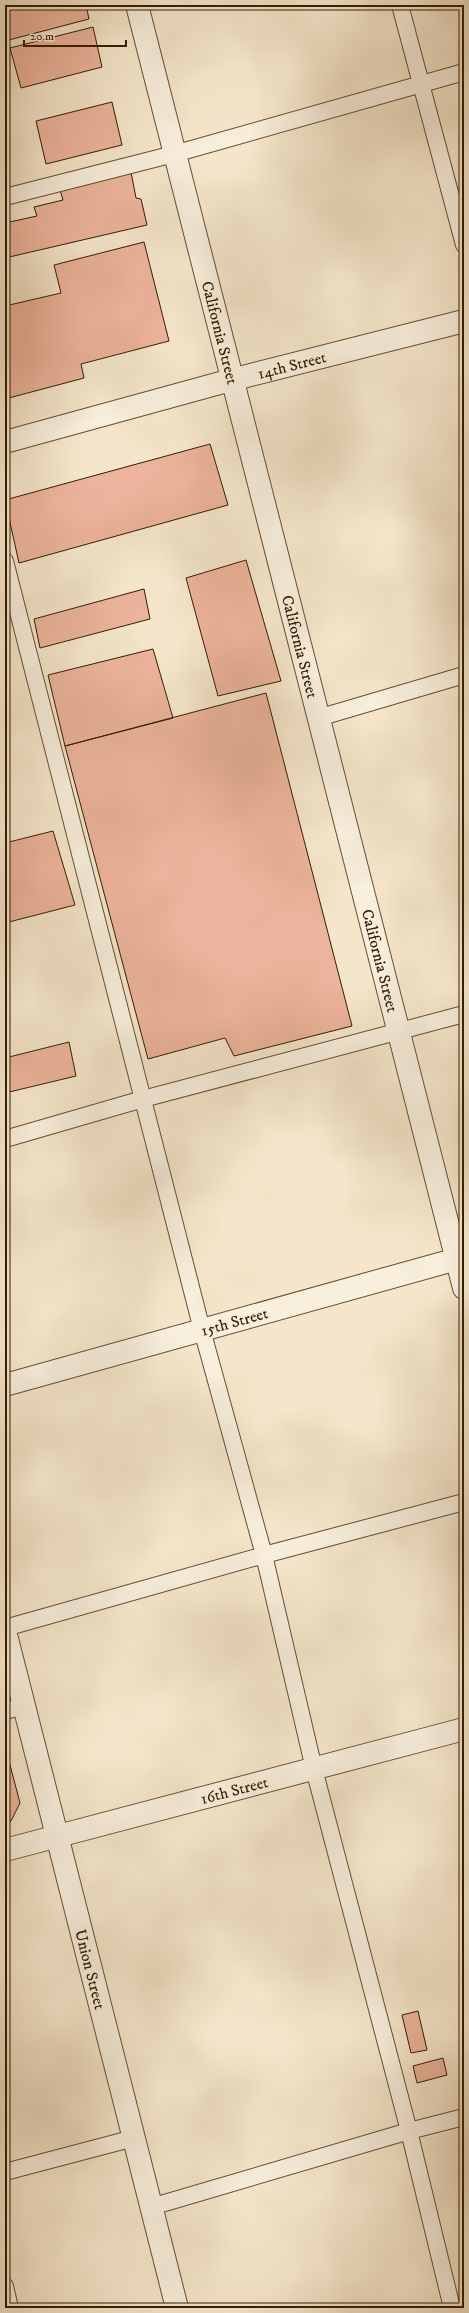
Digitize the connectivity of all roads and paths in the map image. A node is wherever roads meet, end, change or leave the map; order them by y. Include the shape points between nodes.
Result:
1 (137, 5) edge
2 (400, 5) edge
3 (464, 72) edge
4 (421, 82) junction
5 (174, 154) junction
6 (5, 197) edge
7 (464, 245) edge
8 (464, 321) edge
9 (232, 380) junction
10 (5, 442) edge
11 (5, 561) edge
12 (464, 675) edge
13 (318, 718) junction
14 (464, 1014) edge
15 (399, 1032) junction
16 (143, 1099) junction
17 (5, 1139) edge
18 (460, 1258) edge
19 (464, 1288) edge
20 (202, 1330) junction
21 (5, 1385) edge
22 (464, 1502) edge
23 (264, 1555) junction
24 (5, 1628) edge
25 (5, 1631) edge
26 (14, 1708) edge
27 (464, 1729) edge
28 (314, 1769) junction
29 (58, 1836) junction
30 (5, 1850) edge
31 (464, 2117) edge
32 (409, 2131) junction
33 (134, 2138) junction
34 (5, 2172) edge
35 (151, 2207) junction
36 (5, 2286) edge
37 (10, 2308) edge
38 (177, 2308) edge
39 (452, 2308) edge

1 - 5 street, California Street
2 - 4 lane
3 - 4 lane
4 - 5 lane
4 - 7 lane
5 - 6 lane
5 - 9 street, California Street
8 - 9 street, 14th Street
9 - 10 street, 14th Street
9 - 13 street, California Street
11 - 16 lane
12 - 13 lane
13 - 15 street, California Street
14 - 15 lane
15 - 16 lane
15 - 18 street, California Street
16 - 17 lane
16 - 20 lane
18 - 19 street, California Street
18 - 20 street, 15th Street
20 - 21 street, 15th Street
20 - 23 lane
22 - 23 lane
23 - 24 lane
23 - 28 lane
25 - 26 street, Union Street
26 - 29 street, Union Street
27 - 28 street, 16th Street
28 - 29 street, 16th Street
28 - 32 lane
29 - 30 street, 16th Street
29 - 33 street, Union Street
31 - 32 lane
32 - 35 lane
32 - 39 lane
33 - 34 lane
33 - 35 street, Union Street
35 - 38 street, Union Street
36 - 37 lane

